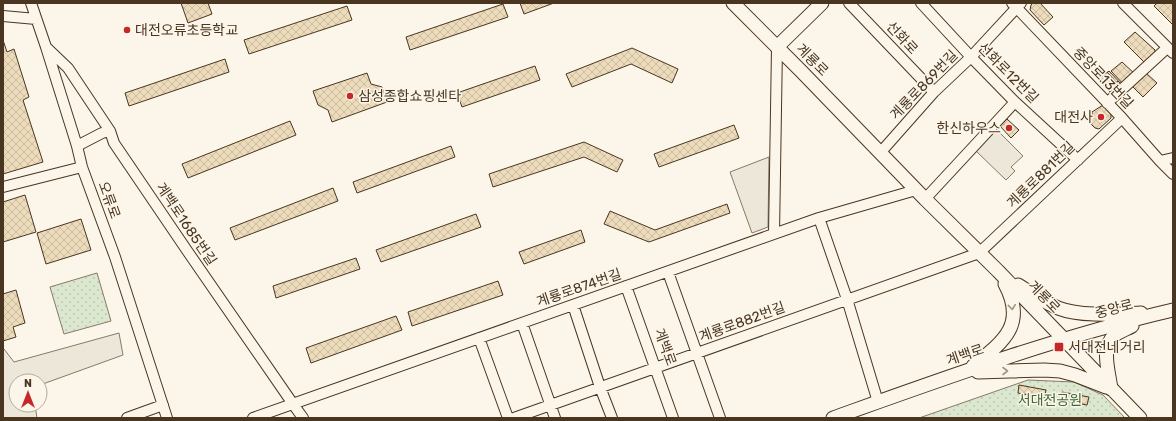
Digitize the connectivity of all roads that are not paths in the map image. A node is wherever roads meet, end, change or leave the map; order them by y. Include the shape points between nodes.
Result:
1 (31, 3) edge
2 (733, 3) edge
3 (822, 3) edge
4 (849, 3) edge
5 (921, 3) edge
6 (1123, 3) edge
7 (1017, 4) edge
8 (3, 16) edge
9 (36, 19) junction
10 (46, 47) junction
11 (777, 47) junction
12 (1170, 50) edge
13 (971, 57) junction
14 (934, 92) junction
15 (1015, 102) junction
16 (1107, 102) junction
17 (1122, 118) junction
18 (110, 131) junction
19 (77, 146) junction
20 (880, 153) junction
21 (1173, 158) edge
22 (1078, 160) junction
23 (1160, 161) junction
24 (82, 167) junction
25 (1173, 174) edge
26 (3, 187) edge
27 (916, 190) junction
28 (925, 199) junction
29 (819, 218) junction
30 (774, 234) junction
31 (979, 253) junction
32 (668, 272) junction
33 (998, 272) junction
34 (626, 286) junction
35 (847, 299) junction
36 (573, 305) junction
37 (1167, 311) edge
38 (522, 323) junction
39 (479, 338) junction
40 (1063, 339) junction
41 (696, 353) junction
42 (655, 368) junction
43 (966, 372) junction
44 (600, 388) junction
45 (1111, 389) junction
46 (878, 402) junction
47 (293, 404) junction
48 (163, 405) junction
49 (550, 405) junction
50 (127, 418) edge
51 (167, 418) edge
52 (253, 418) edge
53 (303, 418) edge
54 (508, 418) edge
55 (514, 418) edge
56 (554, 418) edge
57 (612, 418) edge
58 (673, 418) edge
59 (720, 418) edge
60 (833, 418) edge
61 (1140, 418) edge

1 - 9 street, 오류로
2 - 11 main road, 계룡로
3 - 11 main road
4 - 14 street, 선화로
5 - 13 street, 선화로12번길
6 - 12 street
7 - 13 street, 계룡로869번길
7 - 16 street, 중앙로13번길
8 - 9 street
9 - 10 street, 오류로
10 - 18 street, 계백로1685번길 via 68,68
10 - 19 street, 오류로
11 - 20 main road, 계룡로
11 - 30 street, 계룡로
12 - 16 street
13 - 14 street, 계룡로869번길
13 - 15 street, 선화로12번길
14 - 20 street, 계룡로869번길
15 - 22 street, 선화로12번길
15 - 28 street
16 - 17 street, 중앙로13번길
17 - 22 street, 계룡로881번길
17 - 23 street, 중앙로13번길
18 - 19 street
18 - 47 street, 계백로1685번길 via 114,143
19 - 24 street, 오류로
20 - 27 main road, 계룡로
21 - 23 street
22 - 31 street, 계룡로881번길
23 - 25 street, 중앙로13번길
24 - 26 street
24 - 48 street, 오류로 via 115,257
27 - 28 main road, 계룡로
27 - 29 street, 계룡로874번길
28 - 31 main road, 계룡로
29 - 30 street, 계룡로874번길
29 - 35 street
30 - 32 street, 계룡로874번길
31 - 33 main road, 계룡로
31 - 35 street, 계룡로882번길
32 - 34 street, 계룡로874번길
32 - 41 street, 계백로
33 - 37 main road via 1059,308 1085,313
33 - 40 main road, 계룡로
33 -> 43 main road via 1012,299 1014,310 1010,331
34 - 36 street, 계룡로874번길
34 - 42 street, 계백로
35 - 41 street, 계룡로882번길
35 - 46 street
36 - 38 street, 계룡로874번길
36 - 44 street
37 - 40 main road, 중앙로
37 - 45 main road via 1115,335 1108,343 1106,352
38 - 39 street, 계룡로874번길
38 - 49 street
39 - 47 street, 계룡로874번길
39 - 54 street
40 - 43 main road, 계백로
40 - 45 main road, 계룡로
41 - 42 street, 계룡로882번길
41 - 59 street, 계백로
42 - 44 street, 계룡로882번길
42 - 58 street, 계백로
43 -> 45 main road via 1060,371
43 - 46 main road, 계백로
44 - 49 street, 계룡로882번길
44 - 57 street
45 - 61 main road, 계룡로
46 - 60 main road, 계백로
47 - 52 street, 계룡로874번길
47 - 53 street, 계백로1685번길
48 - 50 street
48 - 51 street, 오류로
49 - 55 street, 계룡로882번길
49 - 56 street

